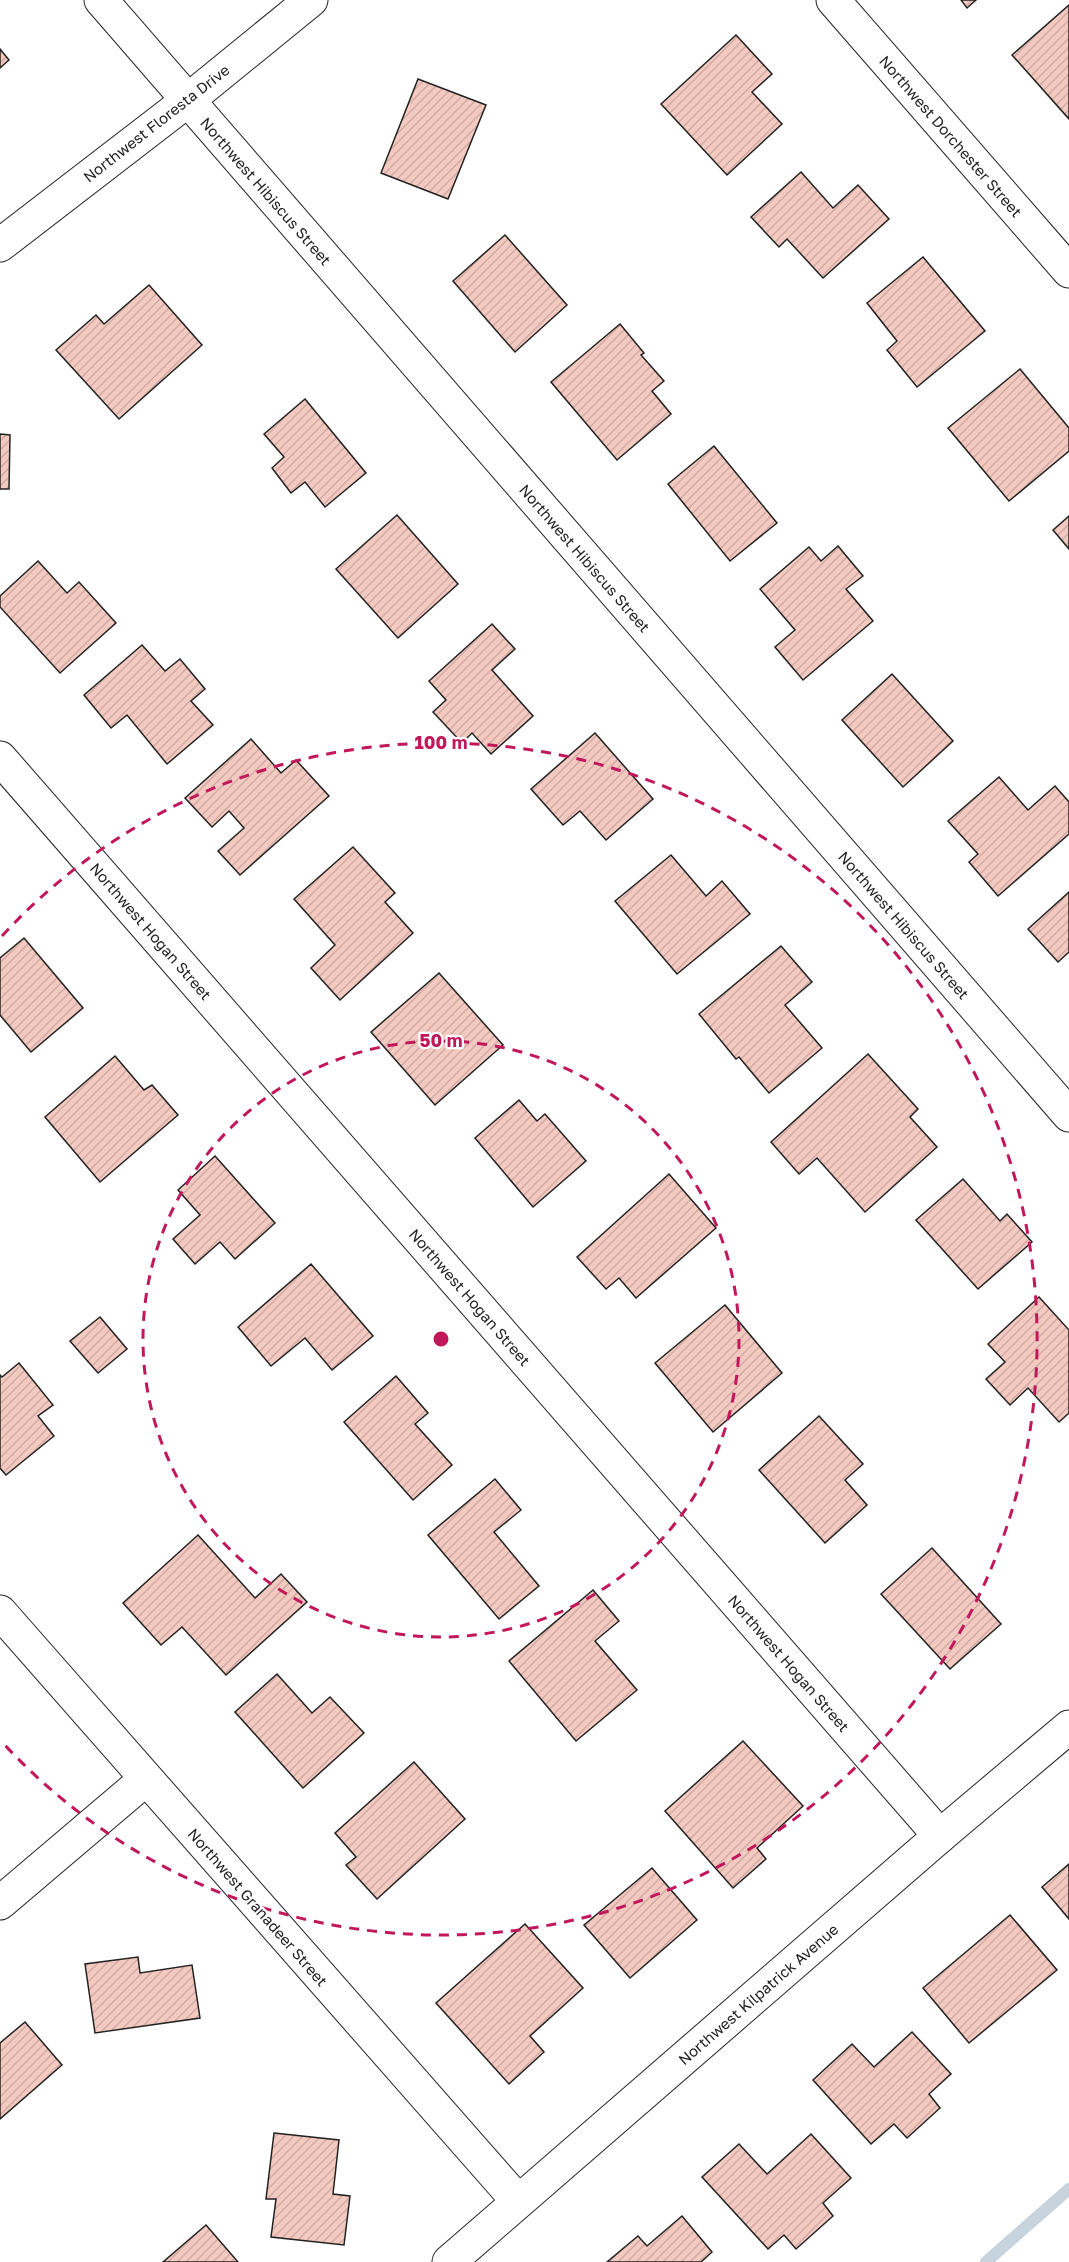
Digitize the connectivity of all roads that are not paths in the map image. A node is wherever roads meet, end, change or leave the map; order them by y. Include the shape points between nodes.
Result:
1 (101, 0) edge
2 (310, 0) edge
3 (833, 0) edge
4 (187, 101) junction
5 (0, 245) edge
6 (1069, 272) edge
7 (0, 758) edge
8 (1069, 1115) edge
9 (0, 1612) edge
10 (1069, 1727) edge
11 (146, 1779) junction
12 (940, 1836) junction
13 (0, 1903) edge
14 (518, 2201) junction
15 (448, 2262) edge

1 - 4 street, Northwest Hibiscus Street
2 - 4 street, Northwest Floresta Drive
3 - 6 street, Northwest Dorchester Street
4 - 5 street, Northwest Floresta Drive
4 - 8 street, Northwest Hibiscus Street
7 - 12 street, Northwest Hogan Street
9 - 11 street, Northwest Granadeer Street
10 - 12 street, Northwest Kilpatrick Avenue
11 - 13 street
11 - 14 street, Northwest Granadeer Street
12 - 14 street, Northwest Kilpatrick Avenue
14 - 15 street, Northwest Kilpatrick Avenue

